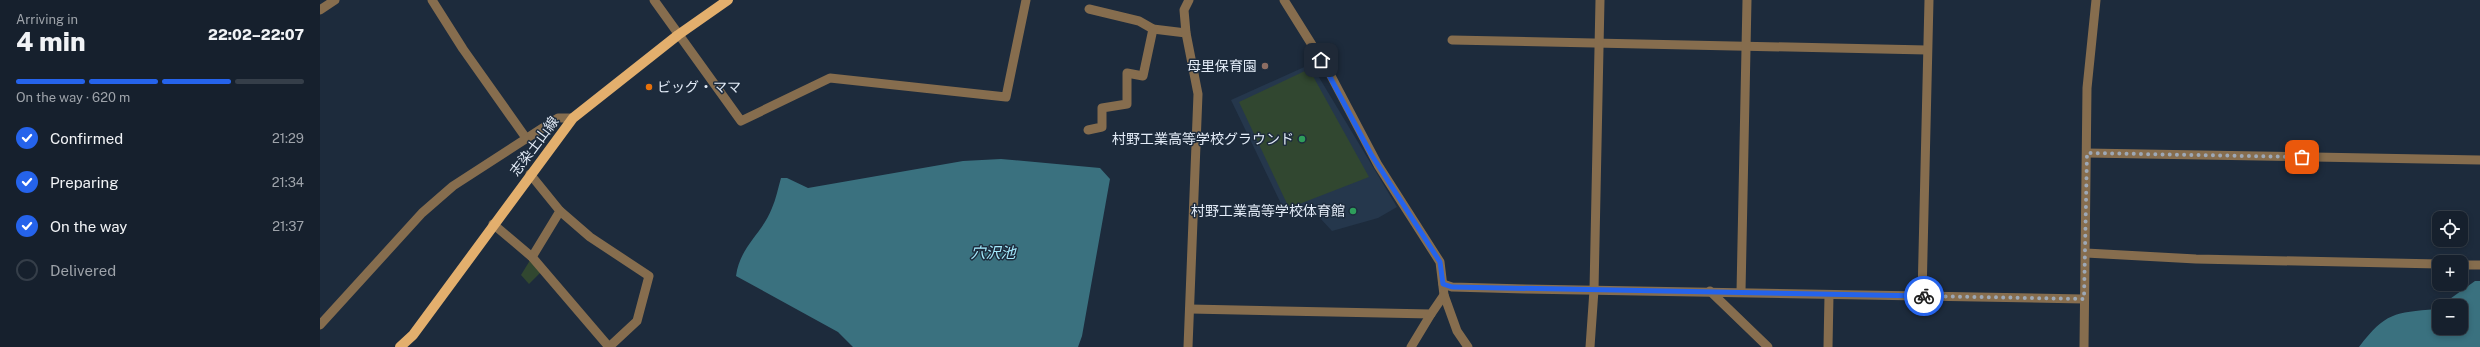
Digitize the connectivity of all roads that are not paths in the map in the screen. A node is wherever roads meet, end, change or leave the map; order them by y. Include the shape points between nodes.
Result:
1 (335, 0) edge
2 (432, 0) edge
3 (654, 0) edge
4 (728, 0) edge
5 (1026, 0) edge
6 (1189, 0) edge
7 (1284, 0) edge
8 (1600, 0) edge
9 (1747, 0) edge
10 (1929, 0) edge
11 (2096, 0) edge
12 (1089, 9) dead end
13 (320, 10) edge
14 (1153, 29) junction
15 (1186, 33) junction
16 (678, 35) junction
17 (1452, 40) dead end
18 (1599, 43) junction
19 (1746, 46) junction
20 (1927, 50) junction
21 (573, 118) junction
22 (1088, 130) dead end
23 (526, 138) junction
24 (2087, 153) junction
25 (2480, 160) edge
26 (530, 174) junction
27 (560, 210) junction
28 (493, 224) junction
29 (2086, 253) junction
30 (532, 257) junction
31 (2432, 264) edge
32 (2468, 265) edge
33 (2480, 265) edge
34 (1443, 284) junction
35 (1594, 290) junction
36 (1710, 291) junction
37 (1741, 292) junction
38 (1444, 295) junction
39 (1829, 295) junction
40 (1922, 296) junction
41 (2084, 299) junction
42 (1190, 310) junction
43 (1431, 314) junction
44 (320, 325) edge
45 (1467, 346) edge
46 (400, 347) edge
47 (609, 347) edge
48 (1188, 347) edge
49 (1411, 347) edge
50 (1590, 347) edge
51 (1768, 347) edge
52 (1828, 347) edge
53 (2084, 347) edge

1 - 13 street
2 - 23 street
3 - 16 street
4 - 16 main road, 志染土山線
5 - 16 street via 1006,97 830,78 741,120
6 - 15 street via 1184,10
7 - 34 street via 1328,72 1378,165 1440,262
8 - 18 street
9 - 19 street
10 - 20 street
11 - 24 street via 2088,85
12 - 14 street via 1139,21
14 - 15 street
14 - 22 street via 1143,76 1127,73 1127,104 1102,108 1102,127
15 - 42 street via 1198,94
16 - 21 main road, 志染土山線
17 - 18 street
18 - 19 street
18 - 35 street
19 - 20 street
19 - 37 street
20 - 40 street
21 - 23 street via 558,118
21 - 26 main road, 志染土山線
23 - 44 street via 453,186 422,213
24 - 25 street
24 - 29 street
26 - 27 street
26 - 28 main road, 志染土山線
27 - 30 street
27 - 47 street via 590,237 649,276 637,322
28 - 30 street
28 - 46 main road, 志染土山線 via 413,335
29 - 31 street via 2196,259
29 - 41 street
30 - 47 street
32 - 33 street
34 - 35 street via 1452,287
34 - 38 street
35 - 36 street
35 - 50 street
36 - 37 street
36 - 51 street
37 - 39 street
38 - 43 street
38 - 45 street via 1457,331
39 - 40 street
39 - 52 street
40 - 41 street
41 - 53 street
42 - 43 street
42 - 48 street
43 - 49 street

